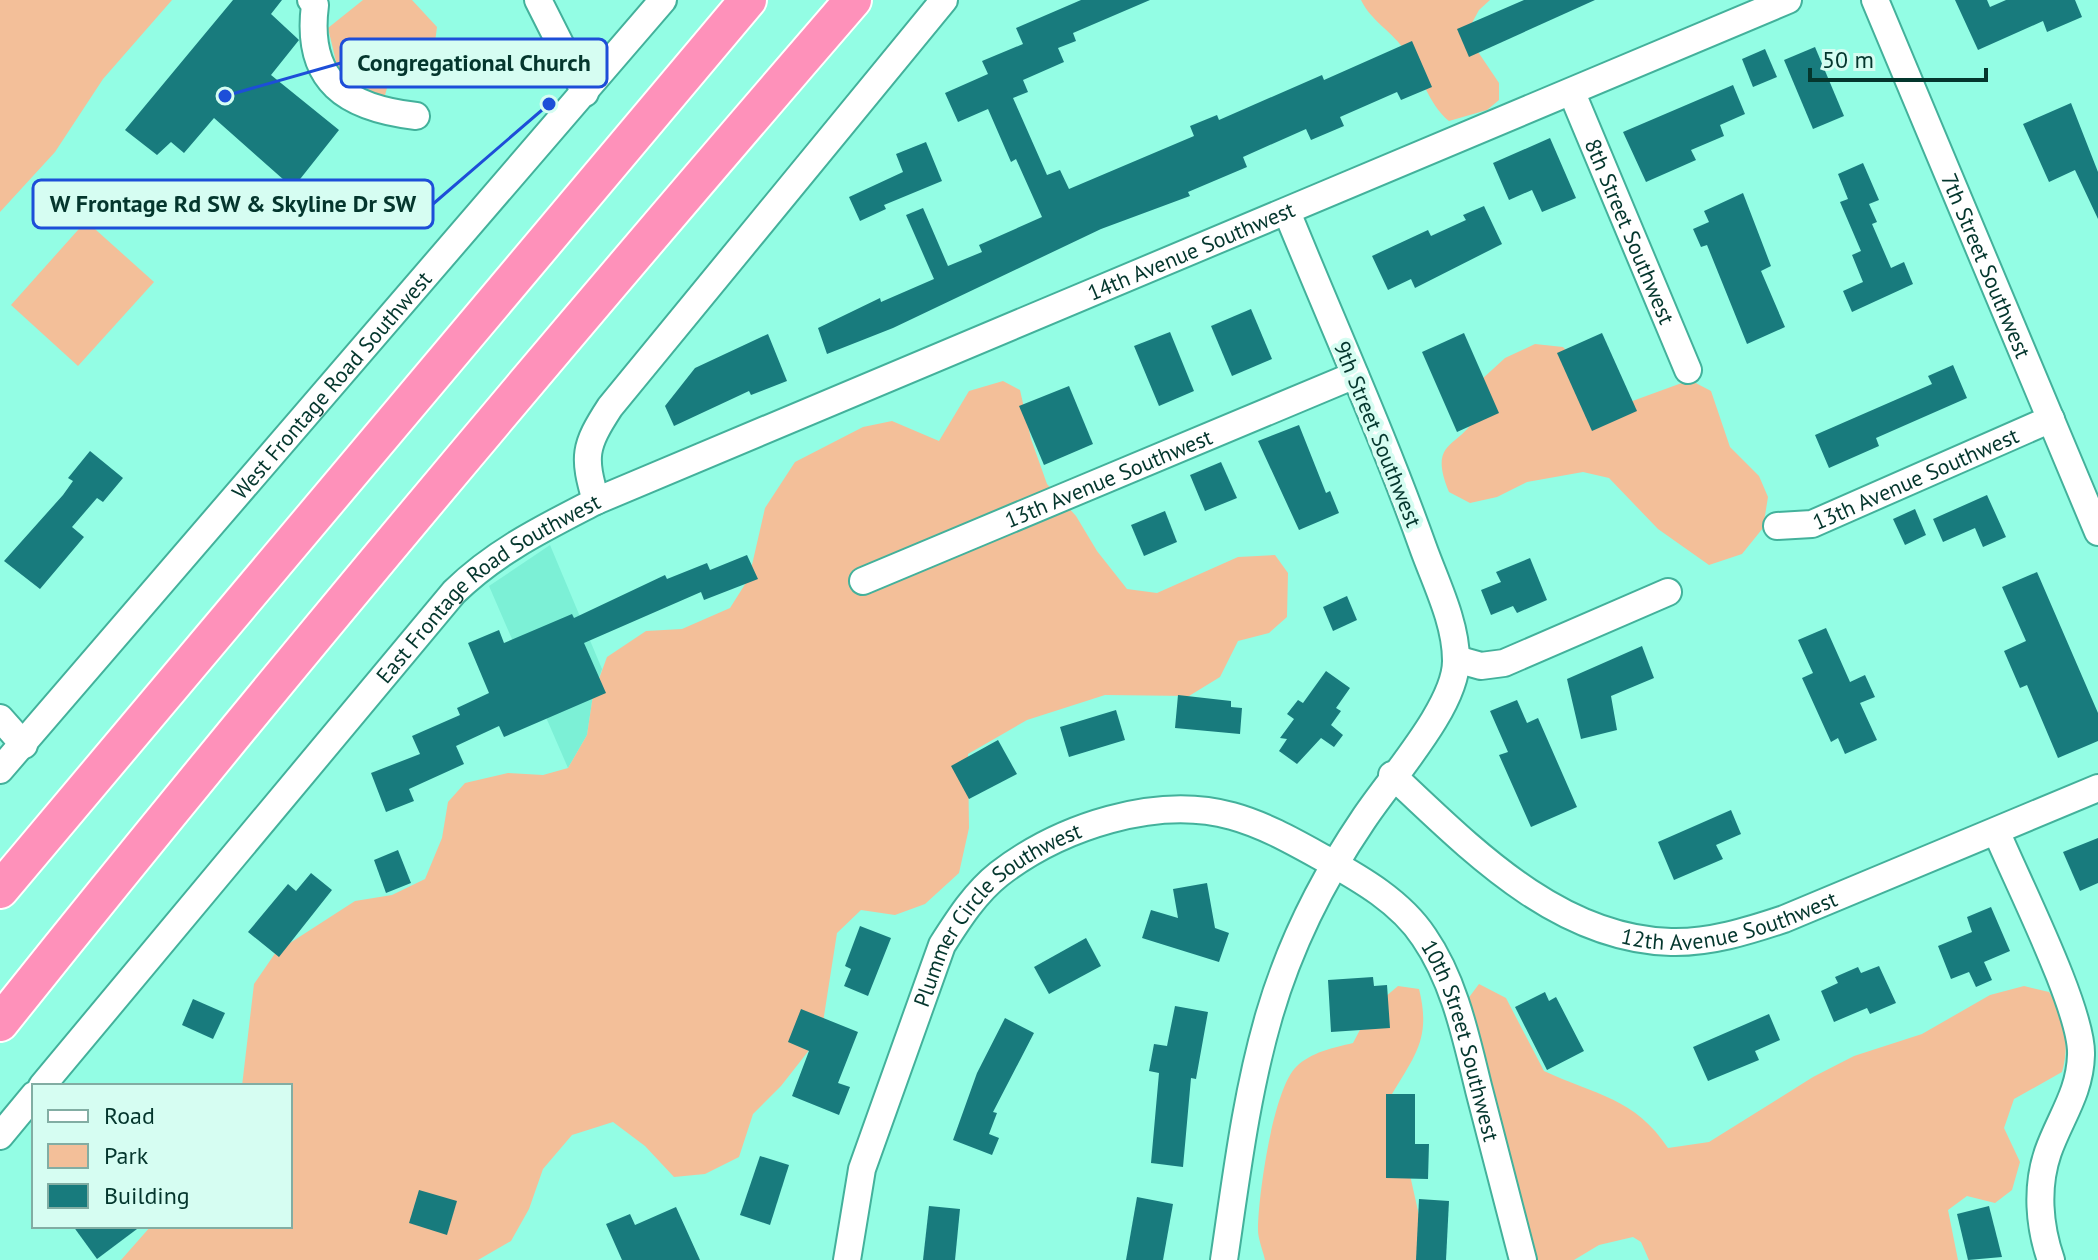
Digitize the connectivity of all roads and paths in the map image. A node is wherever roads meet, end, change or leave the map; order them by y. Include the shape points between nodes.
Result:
1 (311, 0) edge
2 (538, 0) edge
3 (663, 0) edge
4 (748, 0) edge
5 (853, 0) edge
6 (944, 0) edge
7 (1788, 0) edge
8 (1875, 0) edge
9 (585, 93) junction
10 (1572, 93) junction
11 (416, 116) dead end
12 (1287, 212) junction
13 (1688, 370) dead end
14 (1355, 375) junction
15 (2051, 419) junction
16 (596, 501) junction
17 (1777, 526) dead end
18 (2098, 532) edge
19 (863, 581) dead end
20 (1668, 592) dead end
21 (1456, 659) junction
22 (0, 718) edge
23 (24, 745) junction
24 (0, 770) edge
25 (1392, 775) junction
26 (2098, 788) edge
27 (1997, 833) junction
28 (149, 836) junction
29 (36, 847) junction
30 (1333, 864) junction
31 (0, 874) edge
32 (0, 890) edge
33 (0, 995) edge
34 (0, 1023) edge
35 (44, 1084) edge
36 (32, 1097) edge
37 (0, 1136) edge
38 (847, 1260) edge
39 (1224, 1260) edge
40 (1523, 1260) edge
41 (2051, 1260) edge

1 - 11 street via 317,57 335,85 377,111
2 - 9 street
3 - 9 street, West Frontage Road Southwest
4 - 29 highway
5 - 28 highway via 649,235
6 - 16 street, East Frontage Road Southwest via 610,407 587,445 585,465
7 - 10 street, 14th Avenue Southwest
8 - 15 street, 7th Street Southwest
9 - 23 street, West Frontage Road Southwest
10 - 12 street, 14th Avenue Southwest
10 - 13 street, 8th Street Southwest
12 - 14 street, 9th Street Southwest
12 - 16 street, 14th Avenue Southwest
14 - 19 street, 13th Avenue Southwest
14 - 21 street, 9th Street Southwest via 1441,598
15 - 17 street, 13th Avenue Southwest via 1812,524
15 - 18 street, 7th Street Southwest
16 - 35 street, East Frontage Road Southwest via 521,539 454,592
20 - 21 street via 1504,663 1481,666
21 - 25 street via 1452,685 1438,716
22 - 23 street
23 - 24 street, West Frontage Road Southwest
25 - 27 street, 12th Avenue Southwest via 1457,836 1544,903 1584,923 1647,941 1743,933
25 - 30 street
26 - 27 street, 12th Avenue Southwest
27 - 41 street via 2070,1005 2082,1052 2074,1095 2044,1168 2039,1199
28 - 33 highway
28 - 34 highway
29 - 31 highway
29 - 32 highway
30 - 38 street, Plummer Circle Southwest via 1256,824 1194,809 1097,824 1029,854 999,874 942,945 862,1169
30 - 39 street via 1269,1016 1247,1113
30 - 40 street, 10th Street Southwest via 1400,909 1437,959 1464,1030
36 - 37 street

